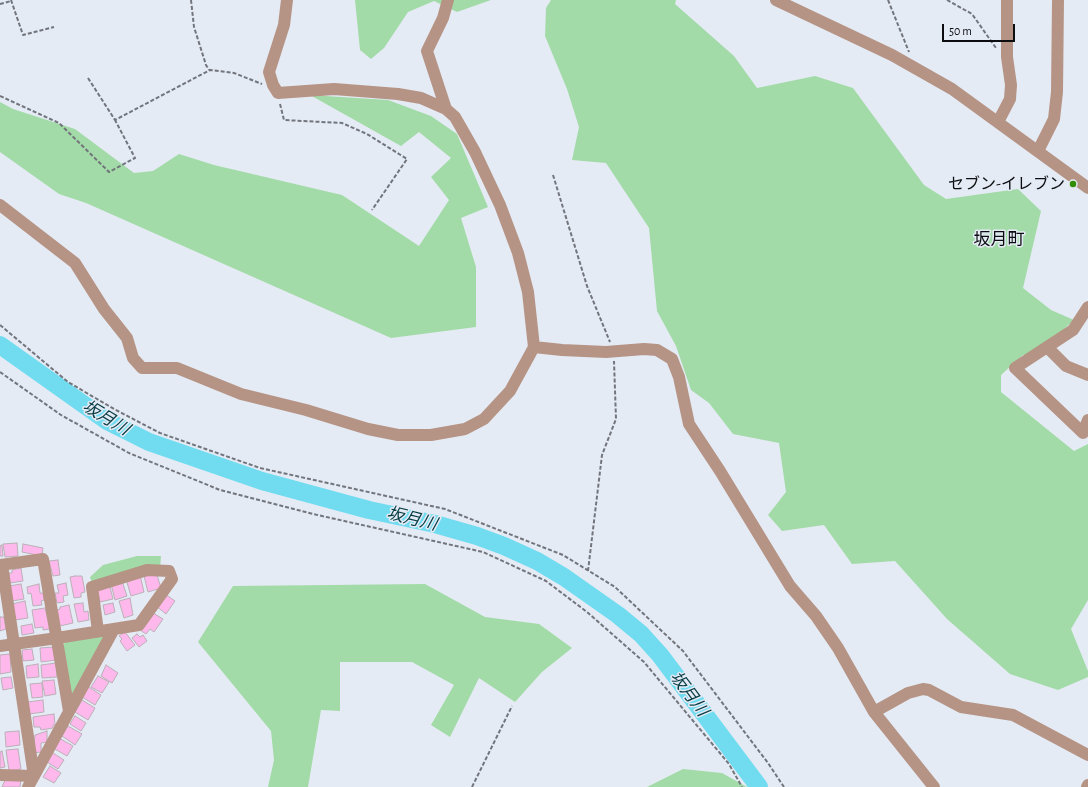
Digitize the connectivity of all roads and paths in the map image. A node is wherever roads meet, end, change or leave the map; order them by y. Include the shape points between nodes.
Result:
1 (11, 0) edge
2 (191, 0) edge
3 (287, 0) edge
4 (448, 0) edge
5 (776, 0) edge
6 (888, 0) edge
7 (946, 0) edge
8 (1008, 0) edge
9 (1058, 0) edge
10 (0, 4) edge
11 (54, 27) dead end
12 (1008, 64) junction
13 (909, 65) junction
14 (210, 70) junction
15 (88, 78) dead end
16 (275, 89) junction
17 (0, 96) edge
18 (446, 109) junction
19 (115, 120) junction
20 (998, 122) junction
21 (1038, 151) junction
22 (553, 175) dead end
23 (1088, 188) edge
24 (0, 205) edge
25 (372, 210) dead end
26 (1088, 307) edge
27 (0, 325) edge
28 (534, 347) junction
29 (1048, 348) junction
30 (614, 351) junction
31 (0, 372) edge
32 (1088, 375) edge
33 (1088, 420) edge
34 (1, 565) edge
35 (588, 571) junction
36 (114, 629) junction
37 (98, 632) junction
38 (57, 638) junction
39 (14, 644) junction
40 (0, 646) edge
41 (512, 706) dead end
42 (69, 711) junction
43 (874, 712) junction
44 (1088, 755) edge
45 (0, 775) edge
46 (34, 776) junction
47 (28, 787) edge
48 (472, 787) edge
49 (742, 787) edge
50 (784, 787) edge
51 (934, 787) edge

1 - 10 path
1 - 11 path via 23,35
2 - 14 path via 194,27 206,65
3 - 16 street via 284,25 269,72
4 - 18 street via 443,18 427,51
5 - 13 street
6 - 13 path via 909,52
7 - 12 path via 972,14
8 - 12 street
9 - 21 street via 1057,92 1054,119
12 - 20 street via 1012,86 1010,99
13 - 20 street via 952,89
14 - 16 path via 234,72
14 - 19 path
15 - 19 path
16 - 18 street via 334,88 398,94 420,98
16 - 25 path via 284,120 342,123 367,134 407,159
17 - 19 path via 59,123 109,172 135,158
18 - 28 street via 455,117 475,152 500,205 518,253 529,299
20 - 21 street
21 - 23 street
22 - 30 path via 587,286
24 - 28 street via 75,263 104,309 127,338 133,358 142,368 177,368 241,394 368,429 398,435 431,435 465,429 484,419 510,391
26 - 29 street via 1073,330
27 - 35 path via 68,382 160,433 260,468 446,509 563,555
28 - 30 street
29 - 32 street via 1066,366
29 - 33 street via 1015,368 1083,433
30 - 35 path via 616,419 602,455
30 - 43 street via 644,348 657,350 672,359 690,424 790,586 816,616 838,648
31 - 49 path via 61,415 129,453 220,490 313,514 483,552 546,581 587,612 644,662 729,764
34 - 38 street via 43,559
34 - 39 street
35 - 50 path via 615,587 683,651
36 - 37 street
36 - 37 street via 139,625 172,579 169,571 147,570 92,587
36 - 42 street
37 - 38 street
38 - 39 street
38 - 42 street
39 - 40 street
39 - 46 street
41 - 48 path
42 - 46 street
43 - 44 street via 908,693 929,690 961,707 1013,715
43 - 51 street
45 - 46 street
46 - 47 street

